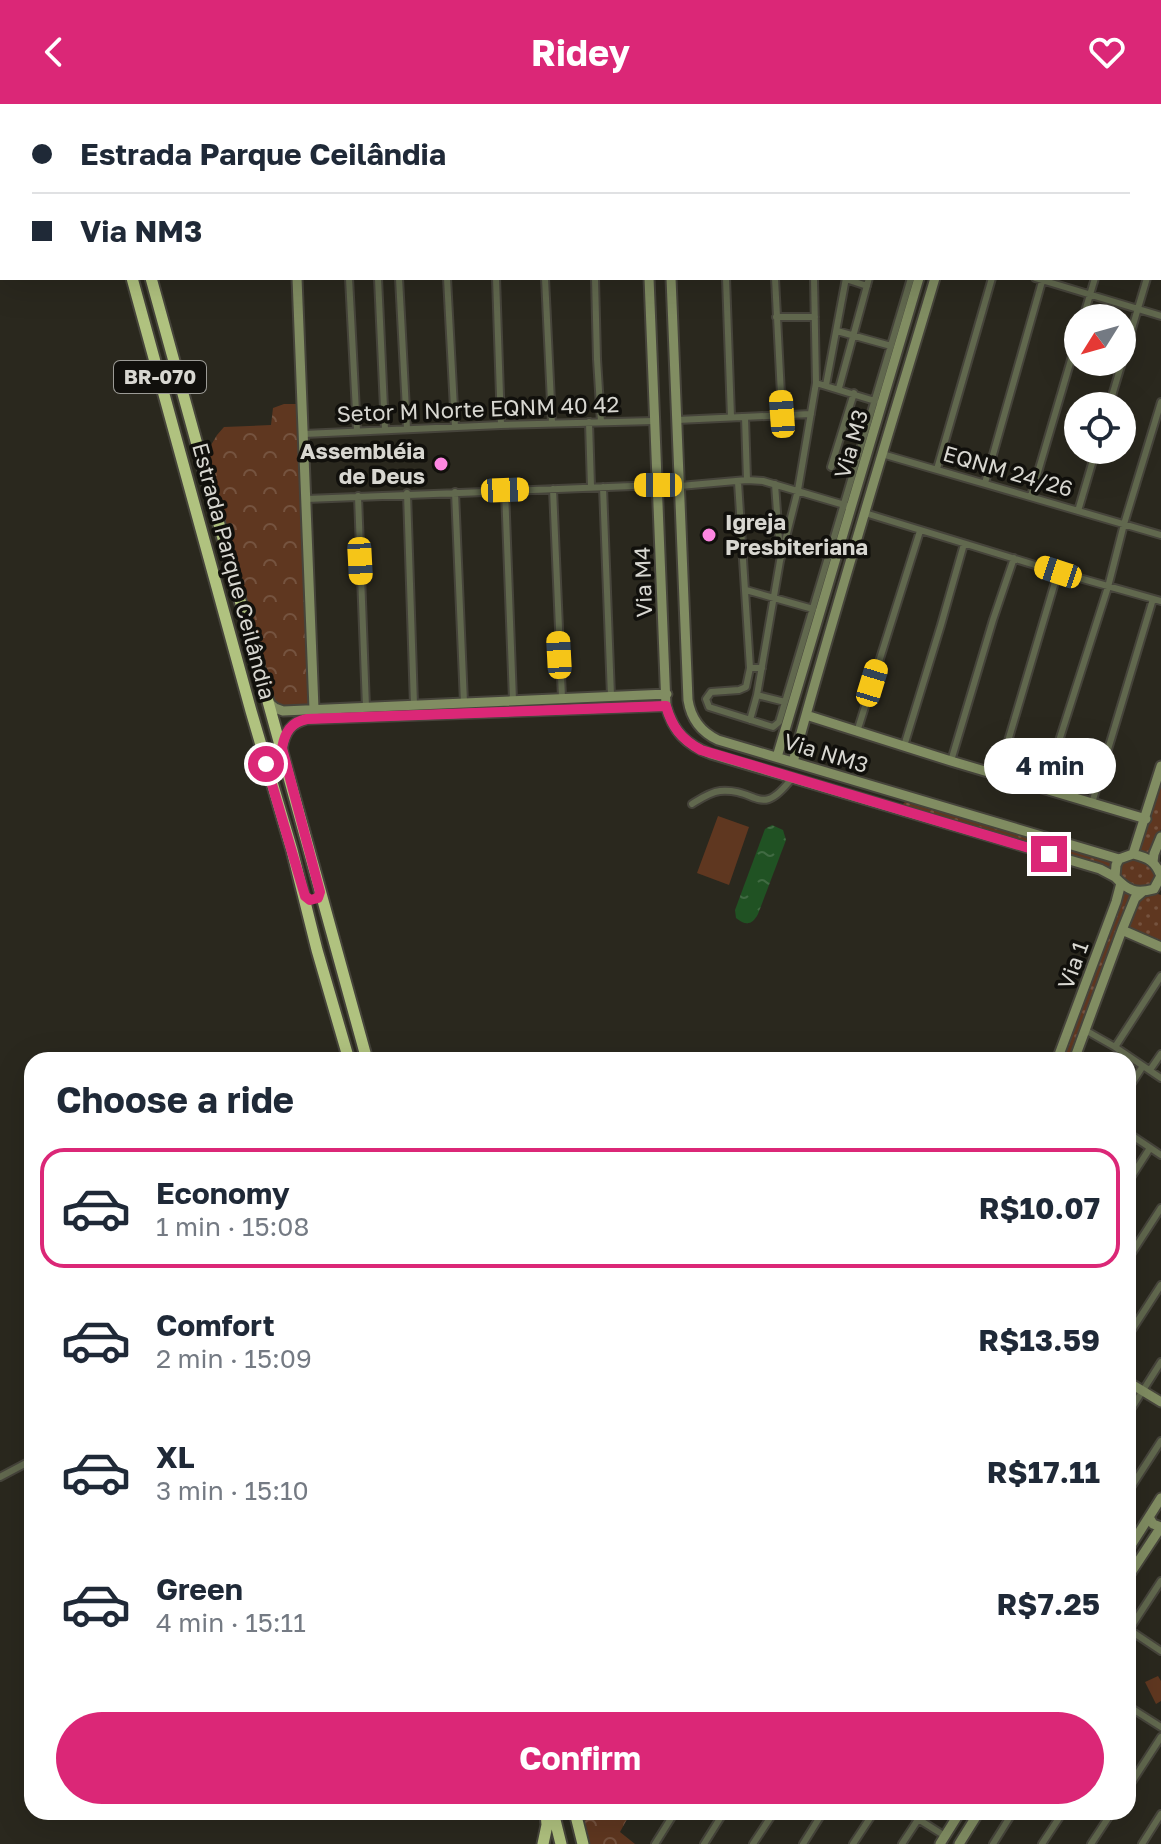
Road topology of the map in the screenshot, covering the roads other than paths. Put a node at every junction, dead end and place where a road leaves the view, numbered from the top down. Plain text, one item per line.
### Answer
1 (133, 280) edge
2 (152, 280) edge
3 (297, 280) edge
4 (349, 280) edge
5 (378, 280) edge
6 (399, 280) edge
7 (447, 280) edge
8 (496, 280) edge
9 (545, 280) edge
10 (595, 280) edge
11 (649, 280) edge
12 (671, 280) edge
13 (726, 280) edge
14 (775, 280) edge
15 (814, 280) edge
16 (846, 280) edge
17 (910, 280) edge
18 (920, 280) edge
19 (920, 280) edge
20 (934, 280) edge
21 (991, 280) edge
22 (1040, 280) edge
23 (1043, 280) edge
24 (1094, 280) edge
25 (1146, 280) edge
26 (868, 282) edge
27 (1090, 294) junction
28 (1087, 304) edge
29 (926, 308) junction
30 (1138, 309) junction
31 (1161, 316) edge
32 (776, 317) junction
33 (815, 317) junction
34 (837, 331) junction
35 (855, 335) junction
36 (891, 346) junction
37 (1066, 376) edge
38 (816, 383) junction
39 (826, 385) junction
40 (839, 388) junction
41 (1113, 392) edge
42 (854, 393) junction
43 (885, 393) junction
44 (875, 401) junction
45 (1161, 402) edge
46 (782, 414) junction
47 (811, 414) junction
48 (731, 417) junction
49 (745, 417) junction
50 (677, 420) junction
51 (654, 421) junction
52 (589, 422) junction
53 (601, 422) junction
54 (552, 423) junction
55 (501, 425) junction
56 (455, 427) junction
57 (407, 429) junction
58 (385, 430) junction
59 (357, 431) junction
60 (304, 434) junction
61 (886, 441) junction
62 (882, 454) junction
63 (1092, 464) edge
64 (831, 467) dead end
65 (937, 469) junction
66 (205, 473) junction
67 (187, 476) junction
68 (747, 480) junction
69 (738, 482) junction
70 (985, 483) junction
71 (775, 484) junction
72 (658, 485) junction
73 (680, 486) junction
74 (591, 487) junction
75 (603, 487) junction
76 (553, 489) junction
77 (505, 490) junction
78 (798, 490) junction
79 (455, 492) junction
80 (407, 493) junction
81 (358, 496) junction
82 (1031, 496) junction
83 (305, 499) junction
84 (848, 506) junction
85 (1078, 511) junction
86 (865, 513) junction
87 (1124, 524) junction
88 (659, 526) junction
89 (681, 529) junction
90 (920, 531) junction
91 (1161, 535) edge
92 (964, 544) junction
93 (659, 546) junction
94 (682, 548) junction
95 (1014, 558) junction
96 (836, 560) junction
97 (780, 561) junction
98 (849, 563) junction
99 (1058, 572) junction
100 (1108, 587) junction
101 (746, 590) junction
102 (775, 599) junction
103 (1153, 599) junction
104 (1161, 601) edge
105 (813, 609) junction
106 (750, 668) junction
107 (762, 668) junction
108 (667, 694) junction
109 (634, 695) junction
110 (757, 695) junction
111 (611, 696) junction
112 (562, 698) junction
113 (513, 700) junction
114 (268, 702) junction
115 (785, 702) junction
116 (464, 703) junction
117 (414, 705) junction
118 (666, 706) junction
119 (366, 707) junction
120 (635, 707) junction
121 (309, 713) junction
122 (806, 715) junction
123 (750, 720) junction
124 (785, 732) junction
125 (857, 732) junction
126 (800, 735) junction
127 (737, 746) junction
128 (904, 746) junction
129 (282, 748) junction
130 (755, 751) junction
131 (777, 757) junction
132 (729, 759) junction
133 (951, 761) junction
134 (793, 762) junction
135 (753, 766) junction
136 (1160, 769) edge
137 (998, 775) junction
138 (792, 778) junction
139 (1044, 788) junction
140 (888, 791) junction
141 (907, 796) junction
142 (1092, 803) junction
143 (692, 804) dead end
144 (882, 805) junction
145 (901, 810) junction
146 (1146, 819) junction
147 (1161, 837) edge
148 (1133, 854) junction
149 (1119, 859) junction
150 (1153, 862) junction
151 (1161, 876) edge
152 (1118, 880) junction
153 (1158, 890) edge
154 (320, 892) junction
155 (1142, 892) junction
156 (305, 896) junction
157 (1122, 930) junction
158 (1161, 947) edge
159 (1161, 976) edge
160 (1085, 1030) junction
161 (1115, 1047) junction
162 (347, 1052) edge
163 (365, 1052) edge
164 (1060, 1052) edge
165 (1077, 1052) edge
166 (1122, 1052) edge
167 (1161, 1054) edge
168 (1136, 1061) edge
169 (1146, 1068) junction
170 (1161, 1078) edge
171 (1136, 1080) edge
172 (1136, 1138) edge
173 (1150, 1148) junction
174 (1161, 1155) edge
175 (1136, 1170) edge
176 (1161, 1208) edge
177 (1136, 1247) edge
178 (1161, 1285) edge
179 (1136, 1324) edge
180 (1161, 1362) edge
181 (1136, 1387) edge
182 (1142, 1391) junction
183 (1136, 1401) edge
184 (1161, 1402) edge
185 (1161, 1441) edge
186 (24, 1464) edge
187 (0, 1477) edge
188 (1136, 1480) edge
189 (1161, 1498) edge
190 (1149, 1517) junction
191 (1161, 1527) edge
192 (1139, 1531) junction
193 (1136, 1536) edge
194 (1152, 1540) junction
195 (1136, 1565) edge
196 (1161, 1581) edge
197 (1136, 1619) edge
198 (1136, 1635) edge
199 (1161, 1651) edge
200 (1136, 1712) edge
201 (1161, 1727) edge
202 (1161, 1737) edge
203 (1136, 1776) edge
204 (1161, 1814) edge
205 (547, 1820) edge
206 (555, 1820) edge
207 (577, 1820) edge
208 (670, 1820) edge
209 (719, 1820) edge
210 (769, 1820) edge
211 (818, 1820) edge
212 (869, 1820) edge
213 (917, 1820) edge
214 (924, 1820) edge
215 (955, 1820) edge
216 (974, 1820) edge
217 (1008, 1820) edge
218 (1058, 1820) edge
219 (1107, 1820) edge
220 (942, 1840) edge
221 (543, 1844) edge
222 (561, 1844) edge
223 (583, 1844) edge
224 (655, 1844) edge
225 (704, 1844) edge
226 (753, 1844) edge
227 (803, 1844) edge
228 (853, 1844) edge
229 (902, 1844) edge
230 (959, 1844) edge
231 (993, 1844) edge
232 (1042, 1844) edge
233 (1091, 1844) edge
234 (1142, 1844) edge

1 - 67 highway, Estrada Parque Ceilândia / BR-070
2 - 66 highway, Estrada Parque Ceilândia / BR-070
3 - 60 main road
4 - 59 street
5 - 58 street
6 - 57 street
7 - 56 street
8 - 55 street
9 - 54 street
10 - 53 street
11 - 51 main road, Via M4
12 - 50 main road, Via M4
13 - 48 street
14 - 32 street
15 - 33 street
16 - 34 street
17 - 36 street
18 - 29 main road
19 - 43 main road, Via M3
20 - 29 main road
21 - 65 street
22 - 70 street
23 - 27 street
24 - 27 street
25 - 30 street
26 - 35 street
27 - 28 street
27 - 30 street
29 - 61 main road
30 - 31 street
30 - 41 street
32 - 33 street
32 - 46 street
33 - 38 street
34 - 35 street
34 - 39 street
35 - 36 street
35 - 40 street
36 - 44 street
37 - 82 street
38 - 39 street
38 - 47 street
39 - 40 street
40 - 42 street
42 - 44 street
42 - 64 street
43 - 61 main road
43 - 84 main road, Via M3
44 - 84 street
45 - 87 street
46 - 47 street
46 - 49 street
47 - 78 street
48 - 49 street
48 - 50 street
49 - 68 street
50 - 73 main road, Via M4
51 - 53 street, Setor M Norte EQNM 40 42
51 - 72 main road, Via M4
52 - 53 street, Setor M Norte EQNM 40 42
52 - 54 street, Setor M Norte EQNM 40 42
52 - 74 street
54 - 55 street, Setor M Norte EQNM 40 42
55 - 56 street, Setor M Norte EQNM 40 42
56 - 57 street, Setor M Norte EQNM 40 42
57 - 58 street, Setor M Norte EQNM 40 42
58 - 59 street, Setor M Norte EQNM 40 42
59 - 60 street, Setor M Norte EQNM 40 42
60 - 83 main road
61 - 62 main road, Via M3
62 - 65 street, EQNM 24/26
62 - 86 main road, Via M3
63 - 85 street
65 - 70 street, EQNM 24/26
66 - 67 highway
66 - 114 highway, Estrada Parque Ceilândia / BR-070
67 - 156 highway, Estrada Parque Ceilândia / BR-070
68 - 69 street
68 - 71 street
69 - 73 street
69 - 101 street
70 - 82 street, EQNM 24/26
71 - 78 street
71 - 97 street
72 - 75 street
72 - 88 main road, Via M4
73 - 89 main road, Via M4
74 - 75 street
74 - 76 street
75 - 111 street
76 - 77 street
76 - 112 street
77 - 79 street
77 - 113 street
78 - 84 street
78 - 97 street
79 - 80 street
79 - 116 street
80 - 81 street
80 - 117 street
81 - 83 street
81 - 119 street
82 - 85 street, EQNM 24/26
83 - 121 main road
84 - 96 main road, Via M3
84 - 105 street
85 - 87 street, EQNM 24/26
86 - 90 street
86 - 98 main road, Via M3
87 - 91 street, EQNM 24/26
87 - 100 street
88 - 89 main road
88 - 93 main road, Via M4
89 - 94 main road, Via M4
90 - 92 street
90 - 125 street
92 - 95 street
92 - 128 street
93 - 94 main road
93 - 108 main road, Via M4
94 - 127 main road, Via NM3
95 - 99 street
95 - 133 street
96 - 98 main road
96 - 124 main road, Via M3
97 - 102 street
98 - 122 main road, Via M3
99 - 100 street
99 - 137 street
100 - 103 street
100 - 139 street
101 - 102 street
101 - 106 street
102 - 105 street
102 - 107 street
103 - 104 street
103 - 142 street
105 - 115 street
106 - 107 street
106 - 123 street
107 - 110 street
108 - 109 main road
108 - 118 main road
109 - 111 main road
109 - 120 main road
110 - 115 street
110 - 123 street
111 - 112 main road
112 - 113 main road
113 - 116 main road
114 - 121 main road
114 - 129 highway, Estrada Parque Ceilândia / BR-070
115 - 123 street
116 - 117 main road
117 - 119 main road
118 - 120 main road
118 - 132 main road, Via NM3
119 - 121 main road
120 - 121 main road
121 - 129 main road
122 - 125 main road
122 - 126 main road
124 - 126 main road
124 - 131 main road, Via M3
125 - 128 main road
126 - 134 main road
127 - 130 main road, Via NM3
127 - 132 main road
128 - 133 main road
129 - 154 highway, Estrada Parque Ceilândia / BR-070
130 - 131 main road, Via NM3
130 - 135 main road
131 - 134 main road, Via NM3
132 - 135 main road, Via NM3
133 - 137 main road
134 - 140 main road, Via NM3
135 - 138 main road, Via NM3
136 - 146 main road
137 - 139 main road
138 - 143 street
138 - 144 main road, Via NM3
139 - 142 main road
140 - 141 main road, Via NM3
140 - 144 main road
141 - 145 main road
141 - 149 main road, Via NM3
142 - 146 main road
144 - 145 main road, Via NM3
145 - 152 main road, Via NM3
146 - 148 main road
147 - 150 main road
148 - 149 main road
148 - 150 main road
149 - 152 main road
150 - 151 main road
151 - 153 main road
152 - 155 main road
152 - 164 main road, Via 1
153 - 155 main road
154 - 156 highway
154 - 163 highway, Estrada Parque Ceilândia / BR-070
155 - 157 main road, Via 1
156 - 162 highway, Estrada Parque Ceilândia / BR-070
157 - 158 main road
157 - 160 main road, Via 1
159 - 161 street
160 - 161 street
160 - 165 main road, Via 1
161 - 166 street
167 - 169 street
168 - 169 street
169 - 170 street
169 - 171 street
172 - 173 street
173 - 174 street
173 - 175 street
176 - 177 street
178 - 179 street
180 - 182 street
181 - 182 main road
182 - 183 street
182 - 184 main road
185 - 188 street
186 - 187 street
189 - 190 main road
190 - 191 main road
190 - 192 main road
191 - 194 main road
192 - 193 main road
192 - 194 main road
194 - 195 main road
196 - 197 street
198 - 199 street
200 - 201 street
202 - 203 street
204 - 234 street
205 - 221 highway
206 - 222 highway
207 - 223 highway
208 - 224 street
209 - 225 street
210 - 226 street
211 - 227 street
212 - 228 street
213 - 229 street
214 - 220 street
215 - 220 main road
216 - 230 main road
217 - 231 street
218 - 232 street
219 - 233 street

